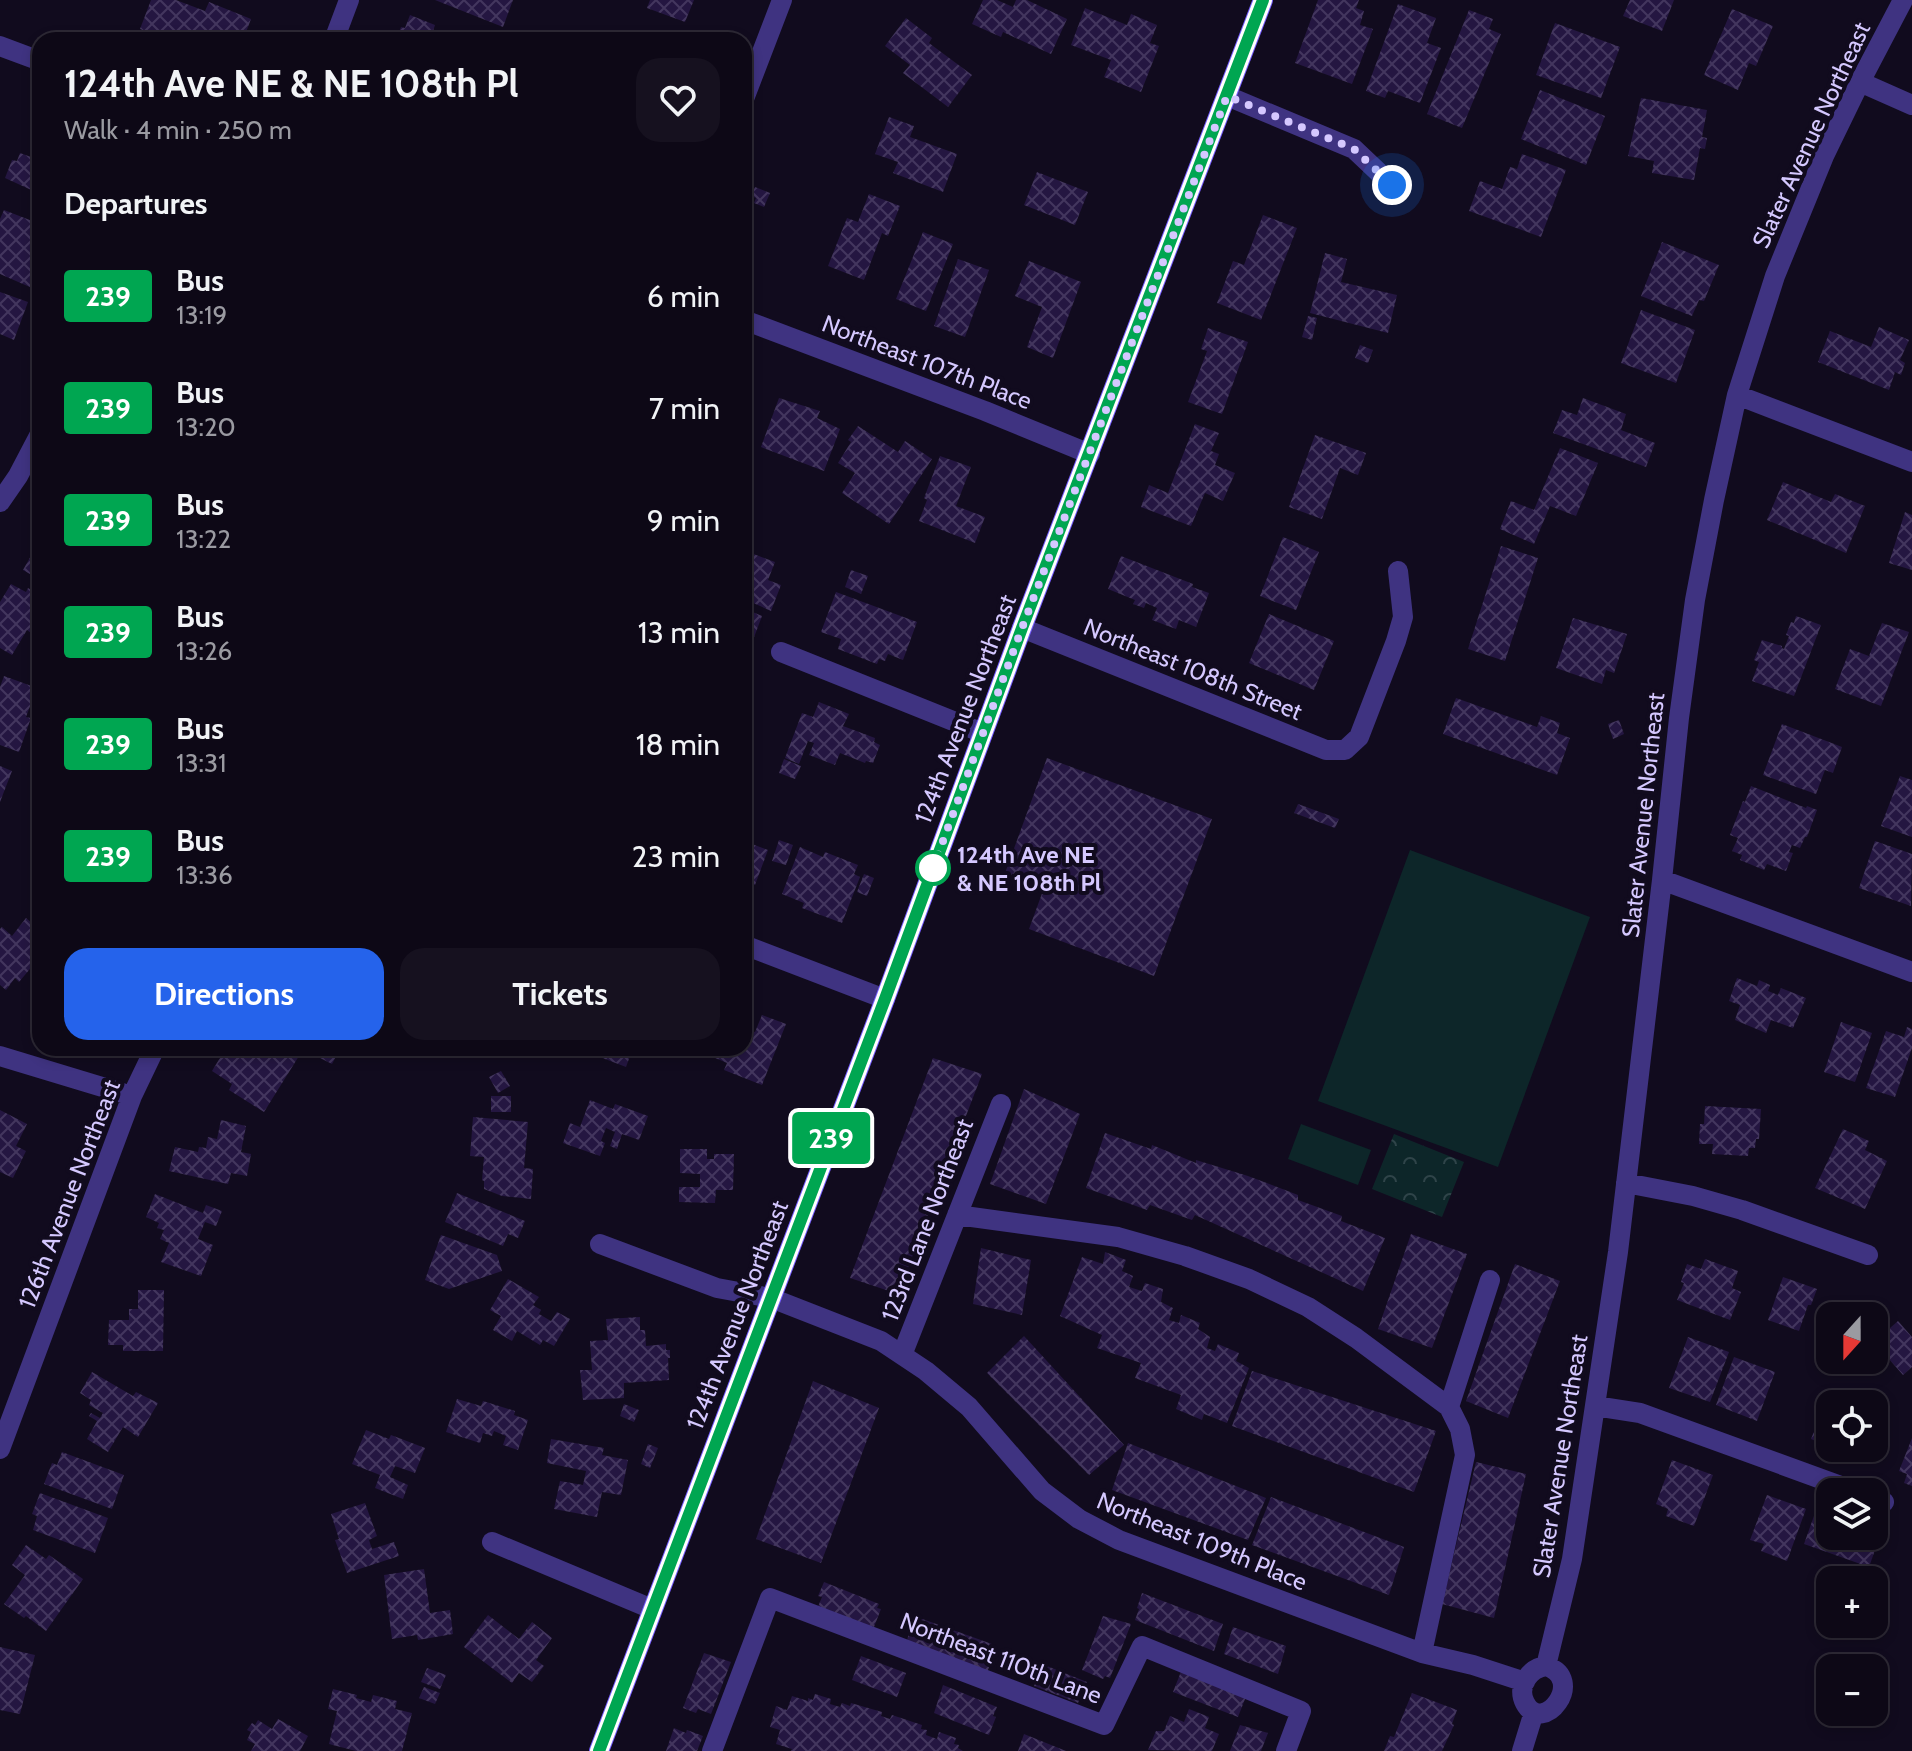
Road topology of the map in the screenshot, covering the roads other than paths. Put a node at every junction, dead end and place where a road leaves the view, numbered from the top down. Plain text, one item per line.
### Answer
1 (349, 0) edge
2 (782, 0) edge
3 (1263, 0) edge
4 (1903, 0) edge
5 (337, 32) edge
6 (0, 46) edge
7 (32, 58) edge
8 (752, 78) edge
9 (1860, 82) junction
10 (1227, 96) junction
11 (1912, 105) edge
12 (1392, 185) dead end
13 (752, 323) edge
14 (1737, 395) junction
15 (32, 449) edge
16 (1090, 454) junction
17 (1912, 462) edge
18 (0, 502) edge
19 (1398, 571) dead end
20 (1022, 628) junction
21 (781, 652) dead end
22 (983, 733) junction
23 (1662, 880) junction
24 (752, 948) edge
25 (1912, 972) edge
26 (885, 999) junction
27 (0, 1056) edge
28 (151, 1056) edge
29 (132, 1096) junction
30 (1001, 1104) dead end
31 (1626, 1183) junction
32 (957, 1215) junction
33 (600, 1244) dead end
34 (1868, 1255) dead end
35 (1490, 1280) dead end
36 (771, 1298) junction
37 (902, 1355) junction
38 (1595, 1406) junction
39 (1449, 1407) junction
40 (0, 1449) edge
41 (1819, 1478) edge
42 (492, 1542) dead end
43 (652, 1609) junction
44 (1422, 1653) junction
45 (1546, 1666) junction
46 (1525, 1682) junction
47 (1534, 1712) junction
48 (599, 1751) edge
49 (712, 1751) edge
50 (1286, 1751) edge
51 (1522, 1751) edge

1 - 5 street
2 - 8 street
3 - 10 main road, 124th Avenue Northeast
4 - 9 street, Slater Avenue Northeast
6 - 7 street
9 - 11 street
9 - 14 street, Slater Avenue Northeast
10 - 12 street
10 - 16 main road, 124th Avenue Northeast
13 - 16 street, Northeast 107th Place
14 - 17 street
14 - 23 street, Slater Avenue Northeast
15 - 18 street
16 - 20 main road, 124th Avenue Northeast
19 - 20 street, Northeast 108th Street
20 - 22 main road, 124th Avenue Northeast
21 - 22 street
22 - 26 main road, 124th Avenue Northeast
23 - 25 street
23 - 31 street, Slater Avenue Northeast
24 - 26 street
26 - 36 main road, 124th Avenue Northeast
27 - 29 street
28 - 29 street, 126th Avenue Northeast
29 - 40 street, 126th Avenue Northeast
30 - 32 street, 123rd Lane Northeast
31 - 34 street
31 - 38 street, Slater Avenue Northeast
32 - 37 street, 123rd Lane Northeast
32 - 39 street
33 - 36 street, Northeast 109th Place
35 - 39 street
36 - 37 street, Northeast 109th Place
36 - 43 main road, 124th Avenue Northeast
37 - 44 street, Northeast 109th Place
38 - 41 street
38 - 45 street, Slater Avenue Northeast
39 - 44 street
42 - 43 street
43 - 48 main road, 124th Avenue Northeast
44 - 46 street, Northeast 109th Place
45 - 46 street
45 - 47 street
46 - 47 street
47 - 51 street
49 - 50 street, Northeast 110th Lane

